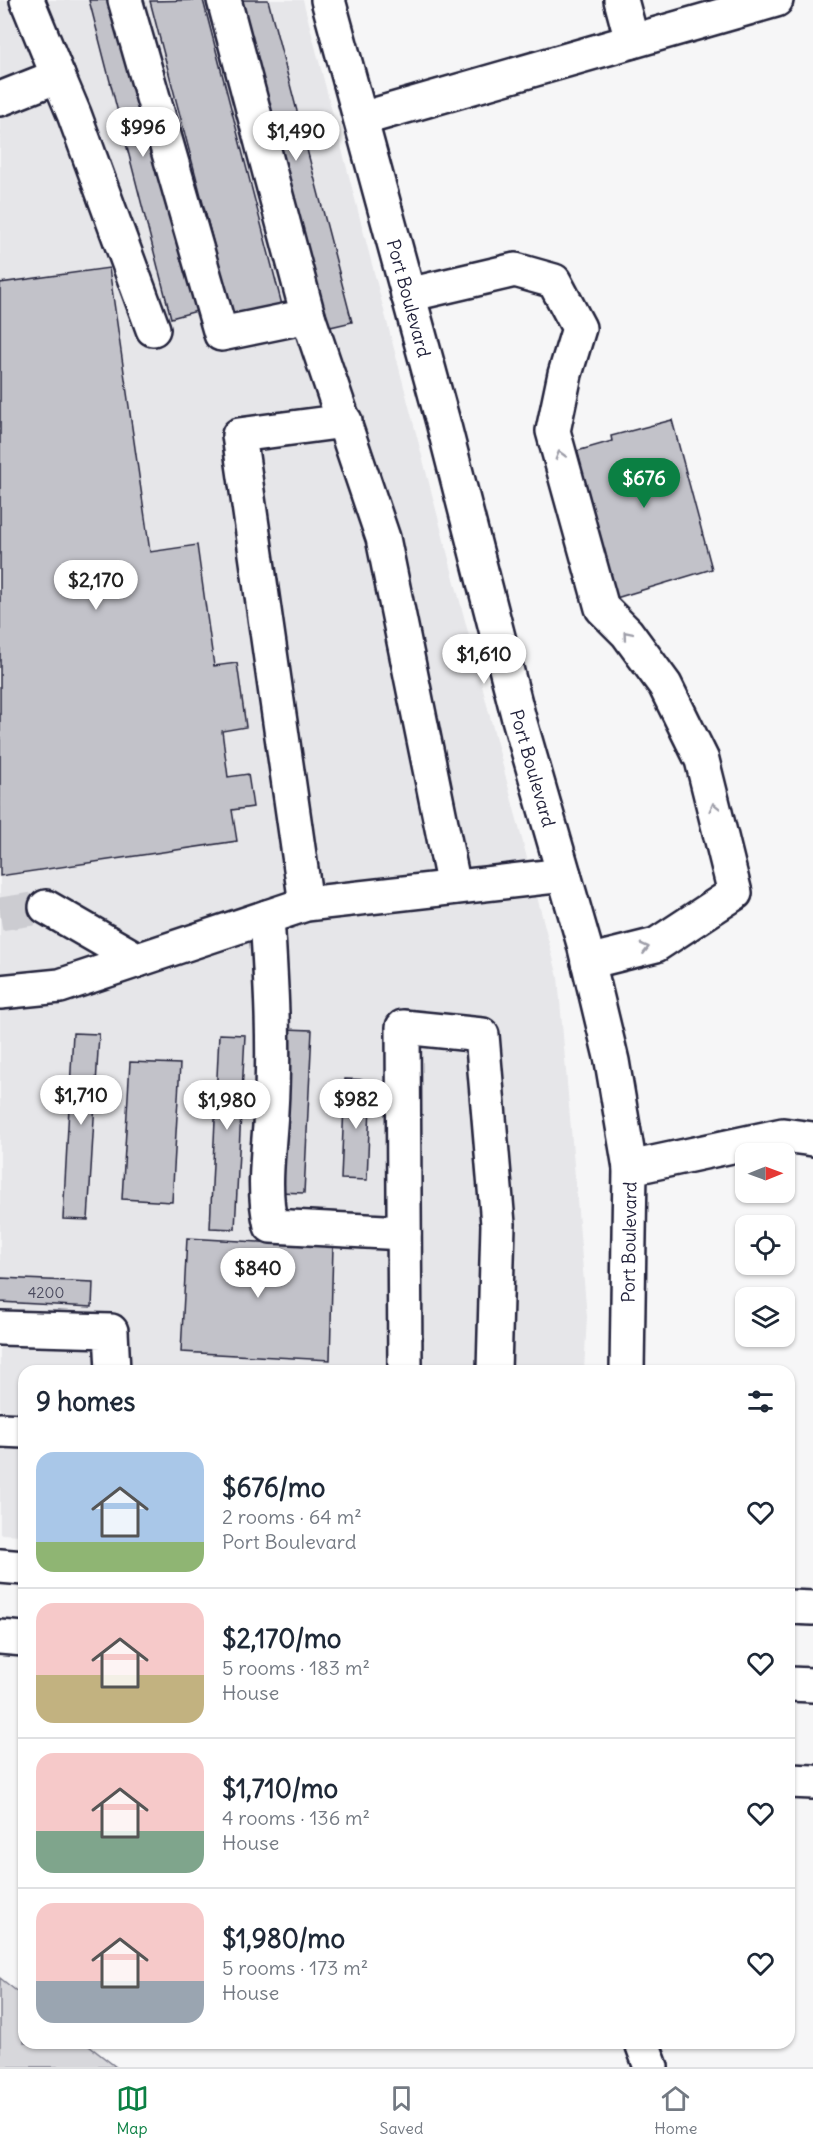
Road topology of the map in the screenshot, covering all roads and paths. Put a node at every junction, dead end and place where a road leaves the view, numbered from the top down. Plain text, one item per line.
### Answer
1 (27, 0) edge
2 (125, 0) edge
3 (224, 0) edge
4 (328, 0) edge
5 (621, 0) edge
6 (776, 0) edge
7 (632, 41) junction
8 (58, 76) junction
9 (0, 99) edge
10 (361, 119) junction
11 (408, 295) junction
12 (308, 316) junction
13 (153, 329) dead end
14 (345, 421) junction
15 (564, 875) junction
16 (453, 887) junction
17 (306, 904) junction
18 (46, 907) tunnel mouth
19 (267, 917) junction
20 (138, 960) junction
21 (588, 962) junction
22 (0, 992) edge
23 (813, 1139) edge
24 (630, 1168) junction
25 (404, 1233) junction
26 (0, 1328) edge
27 (113, 1365) edge
28 (405, 1365) edge
29 (494, 1365) edge
30 (627, 1365) edge
31 (0, 1430) edge
32 (18, 1431) edge
33 (0, 1566) edge
34 (18, 1568) edge
35 (795, 1607) edge
36 (813, 1608) edge
37 (0, 1637) edge
38 (18, 1638) edge
39 (795, 1684) edge
40 (813, 1685) edge
41 (795, 1781) edge
42 (813, 1782) edge
43 (644, 2049) edge
44 (651, 2067) edge

1 - 8 street
2 - 12 street
3 - 12 street
4 - 10 street, Port Boulevard
5 - 7 street
6 - 7 street
7 - 10 street
8 - 9 street
8 - 13 street
10 - 11 street, Port Boulevard
11 - 15 street, Port Boulevard
21 -> 11 street
12 - 14 street
14 - 16 street
14 - 17 street
15 - 16 street
15 - 21 street, Port Boulevard
16 - 17 street
17 - 19 street
18 - 20 street
19 - 20 street
19 - 25 street
20 - 22 street
21 - 24 street, Port Boulevard
23 - 24 street
24 - 30 street, Port Boulevard
25 - 28 street
25 - 29 street
26 - 27 street
31 - 32 street
33 - 34 street
35 - 36 street
37 - 38 street
39 - 40 street
41 - 42 street
43 - 44 street

